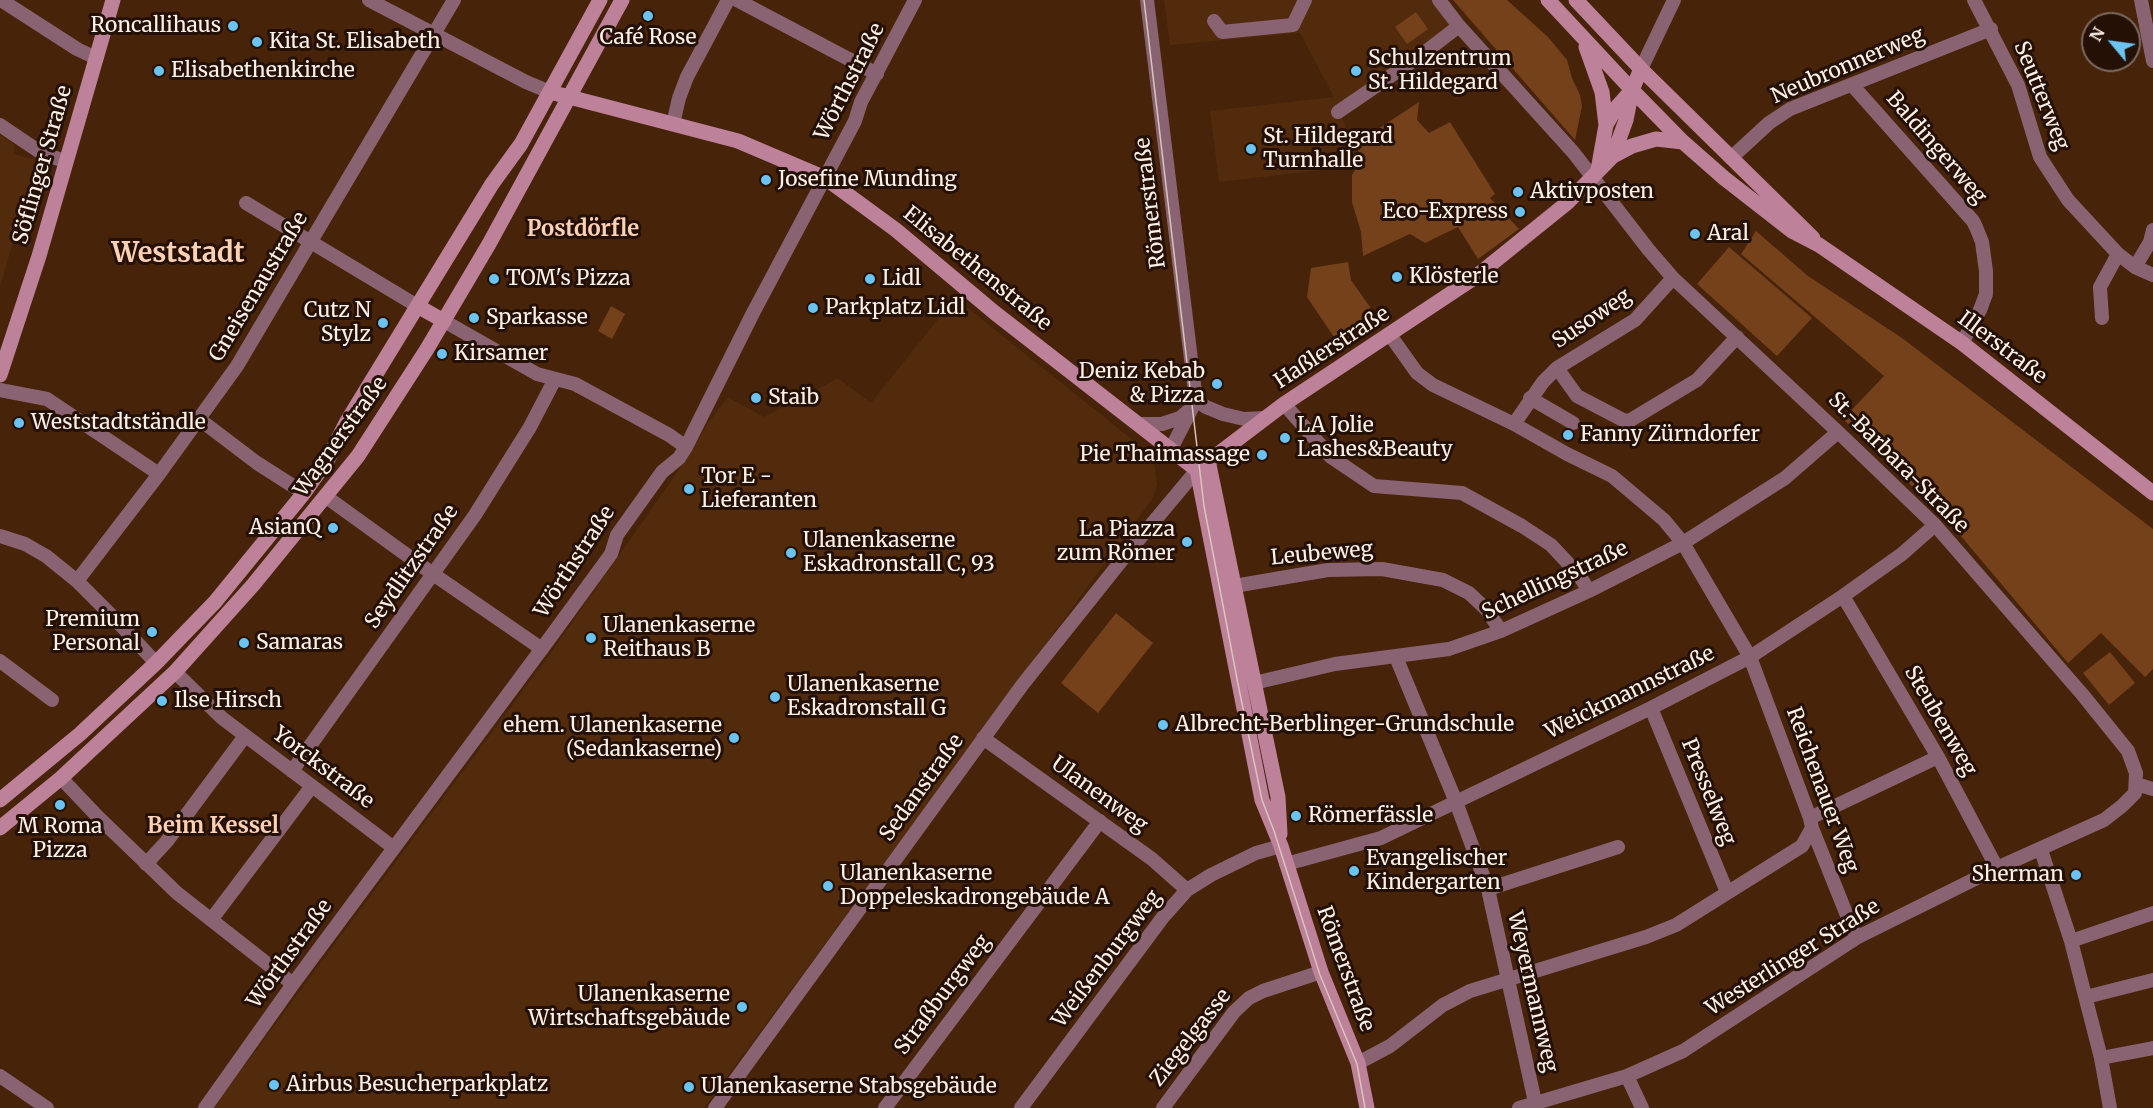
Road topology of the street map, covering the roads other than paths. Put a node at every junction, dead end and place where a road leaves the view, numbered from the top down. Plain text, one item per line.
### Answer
1 (0, 0) edge
2 (113, 0) edge
3 (369, 0) edge
4 (454, 0) edge
5 (600, 0) edge
6 (622, 0) edge
7 (728, 0) edge
8 (737, 0) edge
9 (915, 0) edge
10 (1147, 0) edge
11 (1305, 0) edge
12 (1439, 0) edge
13 (1548, 0) edge
14 (1576, 0) edge
15 (1674, 0) edge
16 (1974, 0) edge
17 (2141, 0) edge
18 (1214, 21) dead end
19 (1459, 26) junction
20 (1991, 29) junction
21 (435, 34) junction
22 (1583, 39) junction
23 (96, 58) junction
24 (2153, 61) edge
25 (1641, 69) junction
26 (877, 74) junction
27 (1853, 86) junction
28 (1632, 90) junction
29 (550, 92) junction
30 (570, 98) junction
31 (1338, 112) dead end
32 (673, 124) junction
33 (0, 125) edge
34 (1606, 125) junction
35 (1683, 142) junction
36 (1613, 156) junction
37 (1731, 158) junction
38 (65, 161) junction
39 (1595, 173) junction
40 (825, 178) junction
41 (246, 203) dead end
42 (2153, 230) edge
43 (312, 242) junction
44 (1819, 244) junction
45 (2118, 254) junction
46 (2135, 267) junction
47 (2153, 275) edge
48 (1673, 278) junction
49 (418, 307) junction
50 (2102, 318) dead end
51 (444, 321) junction
52 (1390, 336) junction
53 (1737, 337) junction
54 (1962, 343) junction
55 (1557, 368) junction
56 (0, 375) edge
57 (555, 380) junction
58 (0, 390) edge
59 (1530, 398) junction
60 (1284, 404) junction
61 (1193, 405) junction
62 (1265, 418) junction
63 (199, 419) junction
64 (1573, 423) dead end
65 (1140, 424) junction
66 (1514, 424) junction
67 (1838, 432) junction
68 (686, 447) junction
69 (1171, 449) junction
70 (1203, 465) junction
71 (159, 474) junction
72 (304, 493) junction
73 (2153, 493) edge
74 (325, 496) junction
75 (1210, 505) junction
76 (1935, 525) junction
77 (0, 536) edge
78 (1683, 543) junction
79 (433, 574) junction
80 (77, 582) junction
81 (1234, 586) junction
82 (1589, 591) junction
83 (1843, 597) junction
84 (1501, 631) junction
85 (542, 649) junction
86 (1396, 657) junction
87 (1750, 657) junction
88 (0, 661) edge
89 (156, 663) junction
90 (175, 672) junction
91 (1254, 683) junction
92 (52, 700) dead end
93 (1651, 708) junction
94 (245, 736) junction
95 (983, 738) junction
96 (1938, 758) junction
97 (292, 771) junction
98 (61, 778) junction
99 (2136, 784) junction
100 (312, 786) junction
101 (2153, 789) edge
102 (0, 800) edge
103 (1456, 802) junction
104 (1100, 821) junction
105 (1811, 823) junction
106 (0, 828) edge
107 (1281, 846) junction
108 (1618, 847) dead end
109 (394, 848) junction
110 (2041, 849) junction
111 (146, 864) junction
112 (1286, 864) junction
113 (1997, 868) junction
114 (1488, 889) junction
115 (1186, 890) junction
116 (1727, 892) junction
117 (2153, 913) edge
118 (211, 920) junction
119 (1858, 937) junction
120 (2071, 941) junction
121 (1321, 972) junction
122 (1508, 979) junction
123 (2153, 980) edge
124 (293, 984) junction
125 (2086, 997) junction
126 (2153, 1048) edge
127 (2101, 1058) junction
128 (1358, 1063) junction
129 (0, 1076) edge
130 (1627, 1076) junction
131 (1535, 1102) junction
132 (47, 1108) edge
133 (205, 1108) edge
134 (715, 1108) edge
135 (885, 1108) edge
136 (1021, 1108) edge
137 (1163, 1108) edge
138 (1367, 1108) edge
139 (1519, 1108) edge
140 (1641, 1108) edge
141 (2110, 1108) edge

1 - 23 street
2 - 23 street, Söflinger Straße
3 - 21 street
4 - 21 street, Gneisenaustraße
5 - 29 street, Wagnerstraße
6 - 30 street, Wagnerstraße
7 - 32 street
8 - 26 street
9 - 26 street, Wörthstraße
10 - 61 street, Römerstraße
11 - 18 street
12 - 19 street, St.-Barbara-Straße
13 - 22 street, Illerstraße
14 - 25 street, Illerstraße
15 - 25 street, Haßlerstraße
16 - 20 street, Seutterweg
17 - 24 street
19 - 31 street
19 - 39 street, St.-Barbara-Straße
20 - 27 street, Neubronnerweg
20 - 45 street, Seutterweg
21 - 29 street
21 - 43 street, Gneisenaustraße
22 - 28 street, Illerstraße
22 - 34 street
23 - 38 street, Söflinger Straße
25 - 28 street, Haßlerstraße
25 - 37 street, Illerstraße
26 - 40 street, Wörthstraße
27 - 37 street, Neubronnerweg
27 - 54 street, Baldingerweg
28 - 34 street, Haßlerstraße
28 - 35 street, Illerstraße
28 - 36 street, Haßlerstraße
29 - 30 street, Elisabethenstraße
29 - 49 street, Wagnerstraße
30 - 32 street, Elisabethenstraße
30 - 51 street, Wagnerstraße
32 - 40 street, Elisabethenstraße
33 - 38 street
34 - 39 street, Haßlerstraße
35 - 36 street
35 - 44 street, Illerstraße
36 - 39 street, Haßlerstraße
37 - 44 street, Illerstraße
38 - 56 street, Söflinger Straße
39 - 48 street, St.-Barbara-Straße
39 - 52 street, Haßlerstraße
40 - 65 street, Elisabethenstraße
40 - 68 street, Wörthstraße
41 - 43 street
42 - 46 street
43 - 49 street
43 - 63 street, Gneisenaustraße
44 - 54 street, Illerstraße
45 - 46 street, Seutterweg
45 - 50 street
46 - 47 street, Seutterweg
48 - 53 street, St.-Barbara-Straße
48 - 55 street, Susoweg
49 - 51 street
49 - 72 street, Wagnerstraße
51 - 57 street
51 - 74 street, Wagnerstraße
52 - 60 street, Haßlerstraße
52 - 66 street, Reichenauer Weg
53 - 55 street
53 - 67 street, St.-Barbara-Straße
54 - 73 street, Illerstraße
55 - 59 street, Susoweg
57 - 68 street
57 - 79 street, Seydlitzstraße
58 - 71 street
59 - 64 street
59 - 66 street, Susoweg
60 - 62 street, Haßlerstraße
60 - 82 street
61 - 62 street
61 - 65 street
61 - 69 street
62 - 70 street, Haßlerstraße
63 - 71 street, Gneisenaustraße
63 - 72 street
65 - 69 street, Elisabethenstraße
66 - 78 street, Reichenauer Weg
67 - 76 street, St.-Barbara-Straße
67 - 78 street, Schellingstraße
68 - 85 street, Wörthstraße
69 - 70 street, Elisabethenstraße
70 - 75 street
70 - 95 street, Sedanstraße
71 - 80 street, Gneisenaustraße
72 - 89 street, Wagnerstraße
74 - 79 street
74 - 90 street, Wagnerstraße
75 - 81 street, Römerstraße
75 - 107 street, Römerstraße
76 - 83 street, Weickmannstraße
76 - 99 street, St.-Barbara-Straße
77 - 80 street
78 - 82 street, Schellingstraße
78 - 87 street, Reichenauer Weg
79 - 85 street
79 - 97 street, Seydlitzstraße
80 - 89 street
81 - 84 street, Leubeweg
81 - 91 street, Römerstraße
82 - 84 street, Schellingstraße
83 - 87 street, Weickmannstraße
83 - 96 street, Steubenweg
84 - 86 street, Schellingstraße
85 - 109 street, Wörthstraße
86 - 91 street, Schellingstraße
86 - 103 street, Weyermannweg
87 - 93 street, Weickmannstraße
87 - 105 street, Reichenauer Weg
88 - 92 street
89 - 102 street, Wagnerstraße
90 - 94 street, Yorckstraße
90 - 98 street, Wagnerstraße
91 - 107 street, Römerstraße
93 - 103 street, Weickmannstraße
93 - 116 street, Presselweg
94 - 97 street, Yorckstraße
94 - 111 street
95 - 104 street, Ulanenweg
95 - 134 street, Sedanstraße
96 - 105 street
96 - 113 street, Steubenweg
97 - 100 street, Yorckstraße
98 - 106 street, Wagnerstraße
98 - 111 street
99 - 101 street
99 - 110 street, Westerlinger Straße
100 - 109 street, Yorckstraße
100 - 118 street
103 - 112 street, Weickmannstraße
103 - 114 street, Weyermannweg
104 - 115 street, Ulanenweg
104 - 135 street, Straßburgweg
105 - 116 street
105 - 119 street, Reichenauer Weg
107 - 112 street, Römerstraße
107 - 115 street, Weißenburgweg
108 - 114 street
109 - 124 street, Wörthstraße
110 - 113 street, Westerlinger Straße
110 - 120 street
111 - 118 street
112 - 121 street, Römerstraße
113 - 119 street, Westerlinger Straße
114 - 122 street, Weyermannweg
115 - 136 street, Weißenburgweg
116 - 122 street
117 - 120 street
118 - 124 street
119 - 130 street, Westerlinger Straße
120 - 125 street
121 - 128 street, Römerstraße
121 - 137 street, Ziegelgasse
122 - 128 street
122 - 131 street, Weyermannweg
123 - 125 street
124 - 133 street, Wörthstraße
125 - 127 street
126 - 127 street
127 - 141 street
128 - 138 street, Römerstraße
129 - 132 street
130 - 131 street, Westerlinger Straße
130 - 140 street
131 - 139 street, Westerlinger Straße

